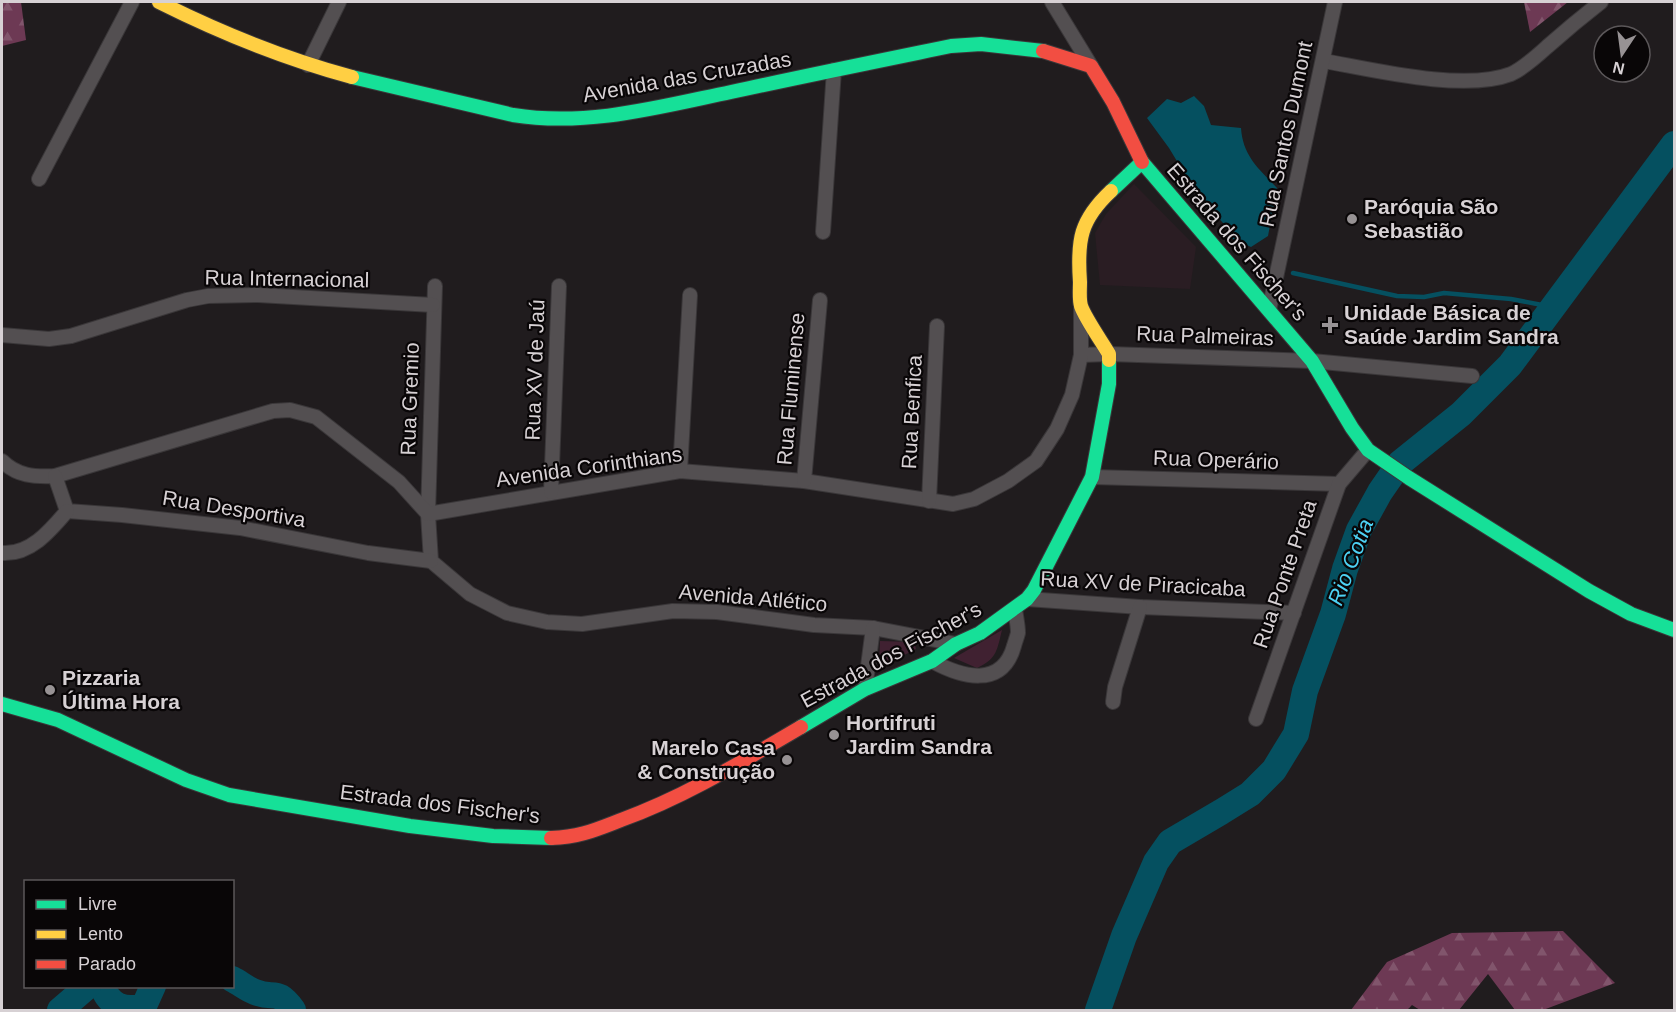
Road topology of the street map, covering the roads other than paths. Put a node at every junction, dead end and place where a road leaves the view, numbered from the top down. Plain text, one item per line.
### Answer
1 (132, 2) edge
2 (159, 2) edge
3 (339, 2) edge
4 (1052, 2) edge
5 (1335, 2) edge
6 (1600, 2) edge
7 (1324, 61) junction
8 (308, 65) junction
9 (1090, 66) junction
10 (834, 70) junction
11 (1142, 162) junction
12 (39, 179) dead end
13 (823, 232) dead end
14 (435, 286) dead end
15 (559, 286) dead end
16 (690, 295) dead end
17 (820, 300) dead end
18 (434, 305) junction
19 (1081, 306) junction
20 (1269, 310) junction
21 (938, 326) dead end
22 (2, 335) edge
23 (1109, 354) junction
24 (1080, 355) junction
25 (1312, 361) junction
26 (1472, 376) dead end
27 (1368, 450) junction
28 (2, 461) edge
29 (680, 471) junction
30 (54, 476) junction
31 (1092, 477) junction
32 (804, 481) junction
33 (1339, 484) junction
34 (551, 492) junction
35 (929, 501) junction
36 (67, 512) junction
37 (428, 514) junction
38 (2, 553) edge
39 (431, 561) junction
40 (1027, 599) junction
41 (1140, 607) junction
42 (1015, 609) junction
43 (1294, 613) junction
44 (873, 627) junction
45 (1674, 630) edge
46 (956, 644) junction
47 (932, 661) junction
48 (865, 689) junction
49 (1113, 702) dead end
50 (2, 704) edge
51 (1256, 719) dead end

1 - 12 street
2 - 8 street, Avenida das Cruzadas
3 - 8 street
4 - 9 street
5 - 7 street, Rua Santos Dumont
6 - 7 street
7 - 20 street, Rua Santos Dumont
8 - 10 street, Avenida das Cruzadas
9 - 10 street, Avenida das Cruzadas
9 - 11 street
10 - 13 street
11 - 19 street, Estrada dos Fischer's
11 - 20 street, Estrada dos Fischer's
14 - 18 street, Rua Gremio
15 - 34 street, Rua XV de Jaú
16 - 29 street
17 - 32 street, Rua Fluminense
18 - 22 street, Rua Internacional
18 - 37 street, Rua Gremio
19 - 23 street, Estrada dos Fischer's
19 - 24 street, Avenida Corinthians
20 - 25 street, Estrada dos Fischer's
21 - 35 street, Rua Benfica
23 - 24 street, Rua Palmeiras
23 - 25 street, Rua Palmeiras
23 - 31 street, Estrada dos Fischer's
24 - 35 street, Avenida Corinthians
25 - 26 street, Rua Palmeiras
25 - 27 street, Estrada dos Fischer's
27 - 33 street, Rua Ponte Preta
27 - 45 street, Estrada dos Fischer's
28 - 30 street
29 - 32 street, Avenida Corinthians
29 - 34 street, Avenida Corinthians
30 - 36 street
30 - 37 street
31 - 33 street, Rua Operário
31 - 40 street, Estrada dos Fischer's
32 - 35 street, Avenida Corinthians
33 - 43 street, Rua Ponte Preta
34 - 37 street, Avenida Corinthians
36 - 38 street
36 - 39 street, Rua Desportiva
37 - 39 street
39 - 44 street, Avenida Atlético
40 - 41 street, Rua XV de Piracicaba
40 - 42 street, Estrada dos Fischer's
41 - 43 street, Rua XV de Piracicaba
41 - 49 street
42 - 46 street, Estrada dos Fischer's
42 - 47 street
43 - 51 street, Rua Ponte Preta
44 - 46 street, Avenida Atlético
44 - 48 street
46 - 47 street, Estrada dos Fischer's
47 - 48 street, Estrada dos Fischer's
48 - 50 street, Estrada dos Fischer's

